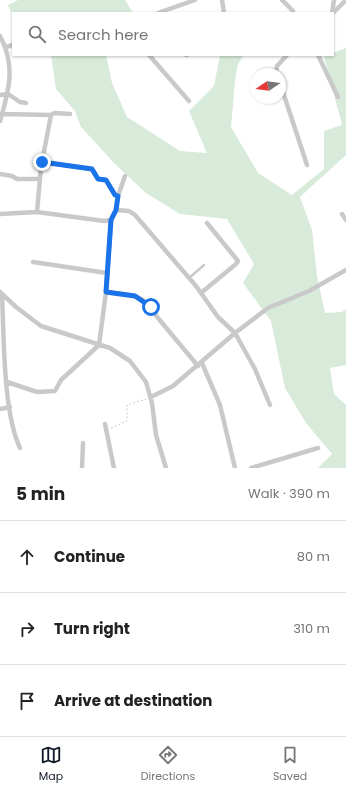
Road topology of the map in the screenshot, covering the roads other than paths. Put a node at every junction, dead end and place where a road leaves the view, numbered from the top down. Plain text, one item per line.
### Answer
1 (194, 0) edge
2 (222, 0) edge
3 (282, 0) edge
4 (334, 0) edge
5 (346, 0) edge
6 (293, 11) dead end
7 (161, 12) edge
8 (224, 12) edge
9 (333, 12) edge
10 (334, 12) edge
11 (0, 36) edge
12 (12, 45) edge
13 (6, 47) junction
14 (150, 56) edge
15 (286, 56) edge
16 (318, 56) edge
17 (277, 68) edge
18 (8, 94) junction
19 (0, 95) edge
20 (338, 97) dead end
21 (189, 101) dead end
22 (286, 101) edge
23 (26, 103) dead end
24 (2, 114) junction
25 (70, 114) dead end
26 (51, 115) junction
27 (0, 121) edge
28 (42, 162) junction
29 (307, 165) dead end
30 (92, 169) road end
31 (0, 174) edge
32 (125, 176) dead end
33 (39, 179) junction
34 (116, 210) junction
35 (37, 212) junction
36 (0, 214) edge
37 (342, 214) dead end
38 (111, 220) junction
39 (346, 220) edge
40 (207, 223) dead end
41 (34, 262) dead end
42 (204, 265) dead end
43 (346, 270) edge
44 (107, 273) junction
45 (189, 278) junction
46 (106, 292) junction
47 (201, 293) junction
48 (1, 294) edge
49 (235, 333) junction
50 (99, 345) junction
51 (200, 365) junction
52 (7, 382) junction
53 (149, 398) junction
54 (270, 405) dead end
55 (10, 407) junction
56 (0, 409) edge
57 (105, 424) dead end
58 (83, 443) dead end
59 (20, 448) dead end
60 (318, 448) dead end
61 (272, 462) junction
62 (82, 468) edge
63 (114, 468) edge
64 (166, 468) edge
65 (235, 468) edge
66 (251, 468) edge
67 (274, 468) edge

1 - 7 street
2 - 8 street
3 - 6 street
4 - 9 street
5 - 10 street
11 - 13 street
12 - 13 street
13 - 18 street
14 - 21 street
15 - 17 street
16 - 20 street
18 - 19 street
18 - 23 street
18 - 24 street
22 - 29 street
24 - 26 street
24 - 27 street
25 - 26 street
26 - 28 street
28 - 30 street
28 - 33 street
31 - 33 street
32 - 34 street
33 - 35 street
34 - 38 street
34 - 45 street
35 - 36 street
35 - 38 street
37 - 39 street
38 - 44 street
40 - 47 street
41 - 44 street
42 - 45 lane
43 - 49 street
44 - 46 street
45 - 47 street
46 - 50 street
46 - 51 street
47 - 49 street
48 - 50 street
48 - 52 street
49 - 51 street
49 - 54 street
50 - 52 street
50 - 53 street
51 - 53 street
51 - 65 street
52 - 55 street
53 - 64 street
55 - 56 street
55 - 59 street
57 - 63 street
58 - 62 street
60 - 61 street
61 - 66 street
61 - 67 street

